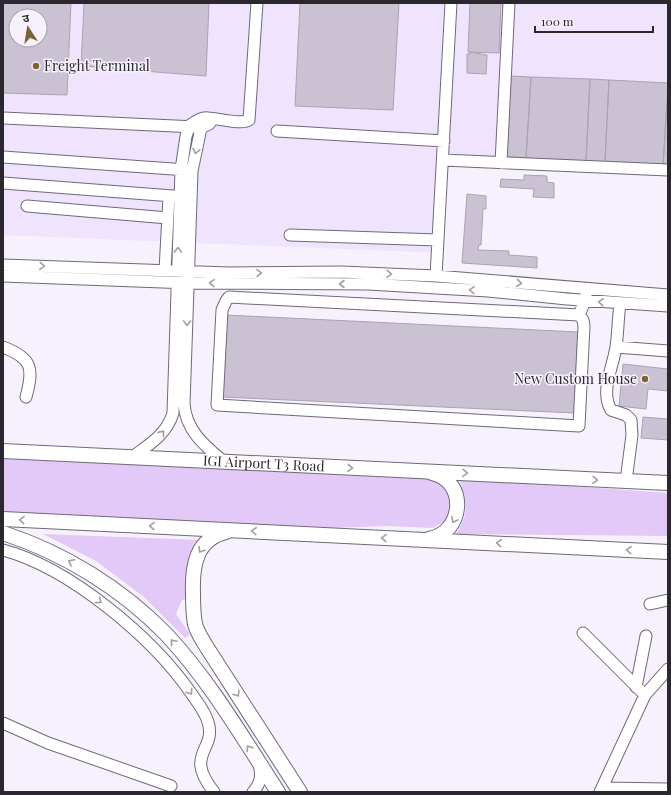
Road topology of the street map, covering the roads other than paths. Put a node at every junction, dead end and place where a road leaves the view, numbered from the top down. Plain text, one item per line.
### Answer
1 (257, 3) edge
2 (451, 3) edge
3 (509, 3) edge
4 (3, 118) edge
5 (195, 127) junction
6 (277, 131) dead end
7 (444, 142) junction
8 (3, 156) edge
9 (443, 160) junction
10 (501, 162) junction
11 (186, 170) junction
12 (668, 170) edge
13 (3, 182) edge
14 (169, 197) junction
15 (186, 197) junction
16 (27, 206) dead end
17 (168, 218) junction
18 (290, 235) dead end
19 (438, 240) junction
20 (3, 265) edge
21 (164, 270) junction
22 (178, 270) junction
23 (3, 276) edge
24 (436, 276) junction
25 (189, 277) junction
26 (178, 282) junction
27 (230, 283) junction
28 (587, 289) junction
29 (668, 295) edge
30 (229, 297) junction
31 (585, 301) junction
32 (620, 304) junction
33 (668, 306) edge
34 (579, 315) junction
35 (3, 346) edge
36 (616, 347) junction
37 (668, 351) edge
38 (26, 397) dead end
39 (3, 451) edge
40 (132, 457) junction
41 (224, 462) junction
42 (426, 471) junction
43 (626, 481) junction
44 (668, 483) edge
45 (3, 519) edge
46 (233, 530) junction
47 (3, 533) edge
48 (423, 540) junction
49 (3, 550) edge
50 (668, 552) edge
51 (668, 600) edge
52 (650, 604) dead end
53 (583, 633) dead end
54 (646, 636) dead end
55 (668, 669) edge
56 (636, 687) junction
57 (645, 695) junction
58 (3, 723) edge
59 (258, 762) junction
60 (171, 786) dead end
61 (668, 789) edge
62 (601, 790) edge
63 (214, 792) edge
64 (253, 792) edge
65 (278, 792) edge
66 (300, 792) edge

1 - 5 street
2 - 7 street
3 - 10 street
4 - 5 street
5 - 11 street
6 - 7 street
7 - 9 street
8 - 11 street
9 - 10 street
9 - 19 street
10 - 12 street
11 - 15 street
13 - 14 street
14 - 15 street
14 - 17 street
22 -> 15 street
15 - 25 street
16 - 17 street
17 - 21 street
18 - 19 street
19 - 24 street
20 -> 21 street
21 - 22 street
22 - 25 street
22 - 26 street
23 - 26 street
25 -> 24 street
24 -> 28 street
25 - 26 street
27 -> 25 street
25 -> 41 street
40 -> 26 street
27 - 30 street
31 -> 27 street
28 - 29 street
28 - 31 street
30 - 34 street
30 - 34 street
32 -> 31 street
31 - 34 street
32 - 33 street
32 - 36 street
35 - 38 street
36 - 37 street
36 - 43 street
39 - 40 main road, IGI Airport T3 Road
40 - 41 main road, IGI Airport T3 Road
41 -> 42 main road, IGI Airport T3 Road
42 -> 43 main road, IGI Airport T3 Road
42 -> 48 main road
43 - 44 main road, IGI Airport T3 Road
46 -> 45 main road
48 -> 46 main road
46 -> 66 main road
59 -> 47 main road
50 -> 48 main road
49 -> 63 street
51 - 52 street
53 - 56 street
54 - 56 street
55 - 57 street
56 - 57 street
57 - 62 street
58 - 60 street
59 - 64 street
59 - 65 main road
61 - 62 street

